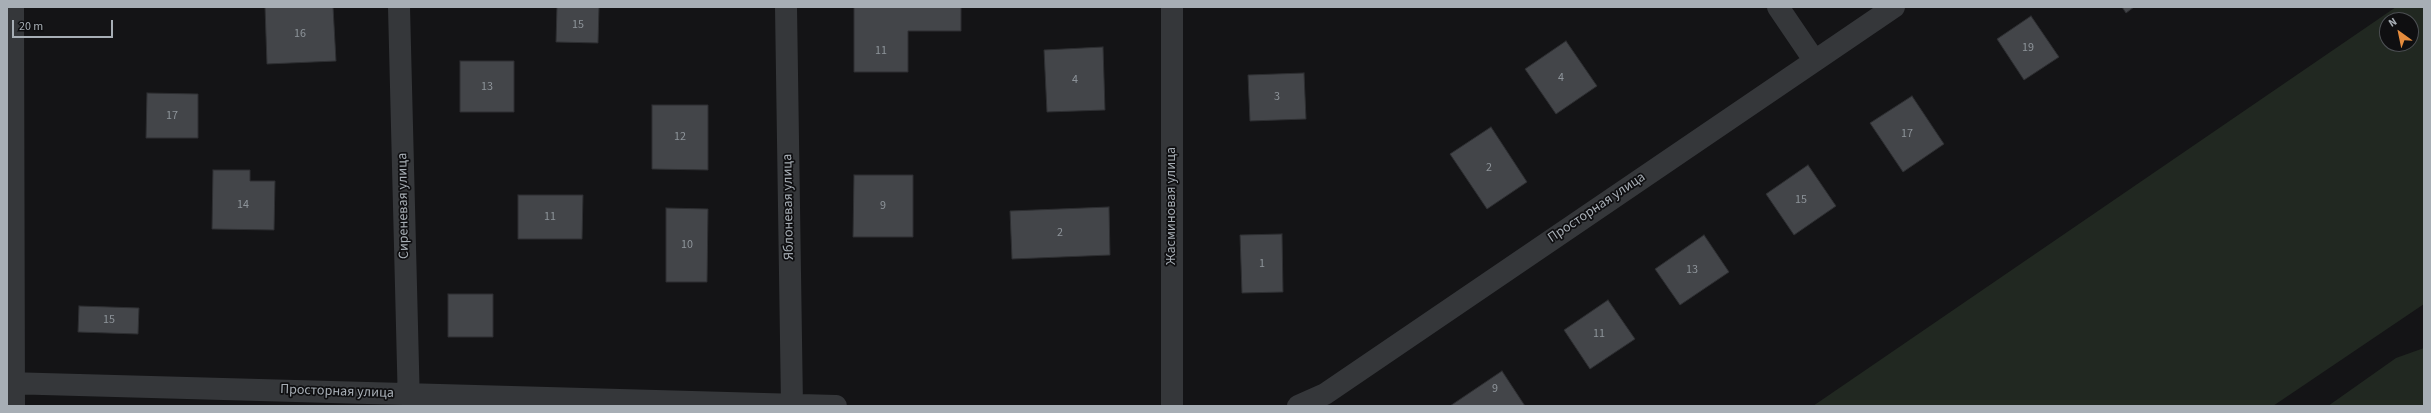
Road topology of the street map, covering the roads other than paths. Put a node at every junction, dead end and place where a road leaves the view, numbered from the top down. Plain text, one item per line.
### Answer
1 (13, 7) edge
2 (399, 7) edge
3 (786, 7) edge
4 (1172, 7) edge
5 (1778, 7) edge
6 (1894, 7) edge
7 (1814, 60) junction
8 (11, 383) edge
9 (409, 400) edge
10 (792, 405) edge
11 (14, 406) edge
12 (836, 406) edge
13 (1172, 406) edge
14 (1298, 406) edge

1 - 8 street
2 - 9 street, Сиреневая улица
3 - 10 street, Яблоневая улица
4 - 13 street, Жасминовая улица
5 - 7 street
6 - 7 street, Просторная улица
7 - 14 street, Просторная улица
8 - 9 street, Просторная улица
8 - 11 street
9 - 10 street, Просторная улица
10 - 12 street, Просторная улица

